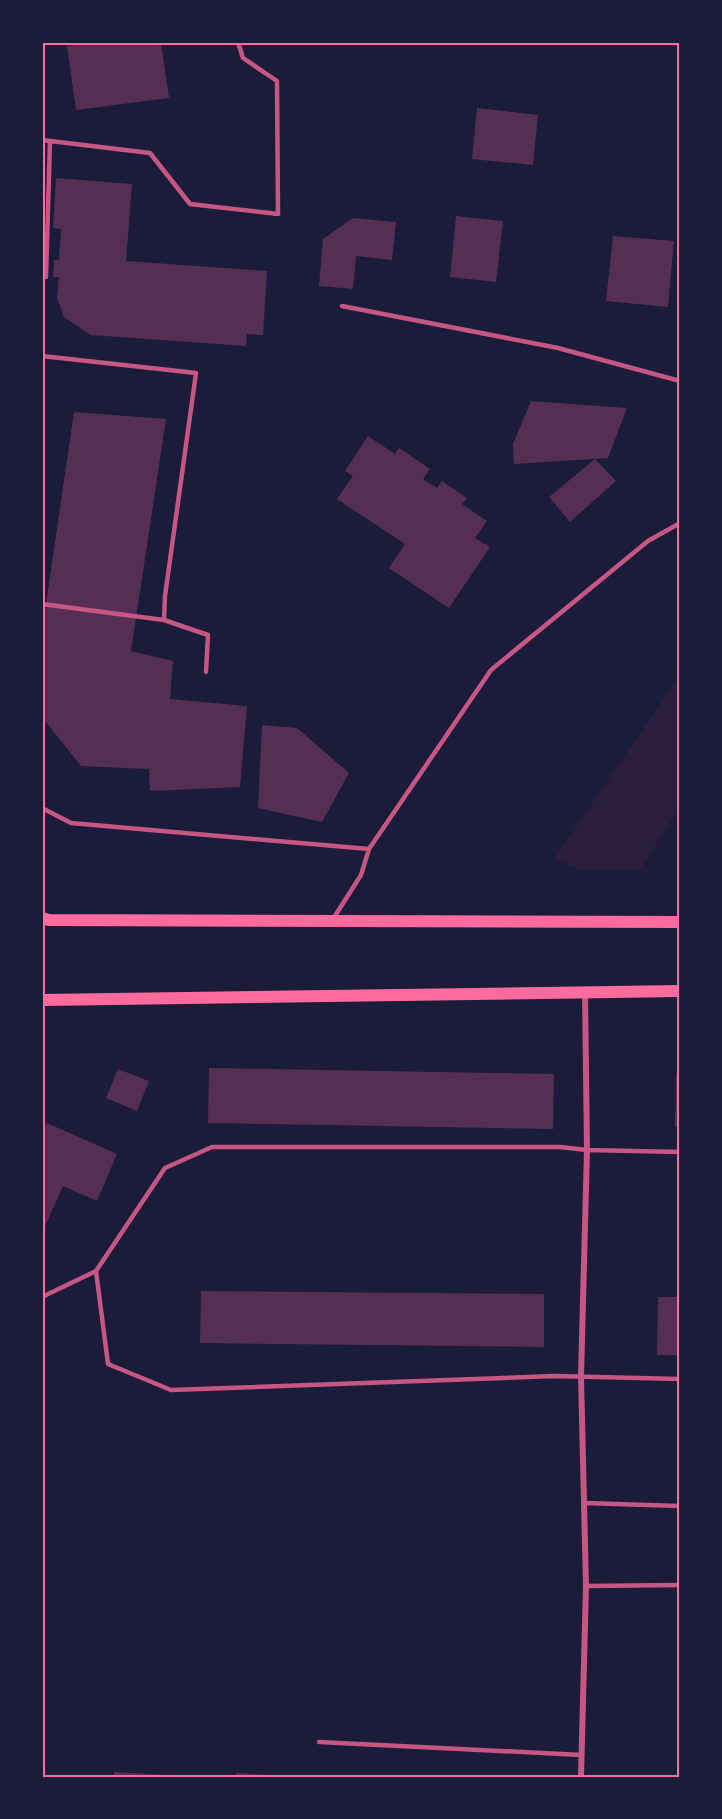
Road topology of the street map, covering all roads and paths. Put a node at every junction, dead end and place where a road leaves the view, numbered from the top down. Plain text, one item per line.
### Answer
1 (238, 42) edge
2 (42, 140) edge
3 (50, 141) junction
4 (46, 278) dead end
5 (342, 306) dead end
6 (42, 356) edge
7 (680, 381) edge
8 (680, 523) edge
9 (42, 603) edge
10 (164, 620) junction
11 (206, 672) dead end
12 (42, 808) edge
13 (369, 849) junction
14 (42, 918) edge
15 (332, 921) junction
16 (680, 922) edge
17 (585, 991) junction
18 (680, 991) edge
19 (42, 1000) edge
20 (587, 1150) junction
21 (680, 1152) edge
22 (96, 1271) junction
23 (42, 1298) edge
24 (581, 1377) junction
25 (680, 1379) edge
26 (584, 1503) junction
27 (680, 1506) edge
28 (586, 1586) junction
29 (680, 1586) edge
30 (319, 1742) dead end
31 (582, 1755) junction
32 (581, 1777) edge

1 - 3 lane
2 - 3 lane
3 - 4 lane
5 - 7 lane
6 - 10 lane
8 - 13 lane
9 - 10 lane
10 - 11 lane
12 - 13 lane
13 - 15 lane
14 - 15 main road
15 - 16 main road
17 - 18 main road
17 - 19 main road
17 - 20 street
20 - 21 lane
20 - 22 lane
20 - 24 street
22 - 23 lane
22 - 24 lane
24 - 25 lane
24 - 26 street
26 - 27 lane
26 - 28 street
28 - 29 lane
28 - 31 street
30 - 31 lane
31 - 32 street

